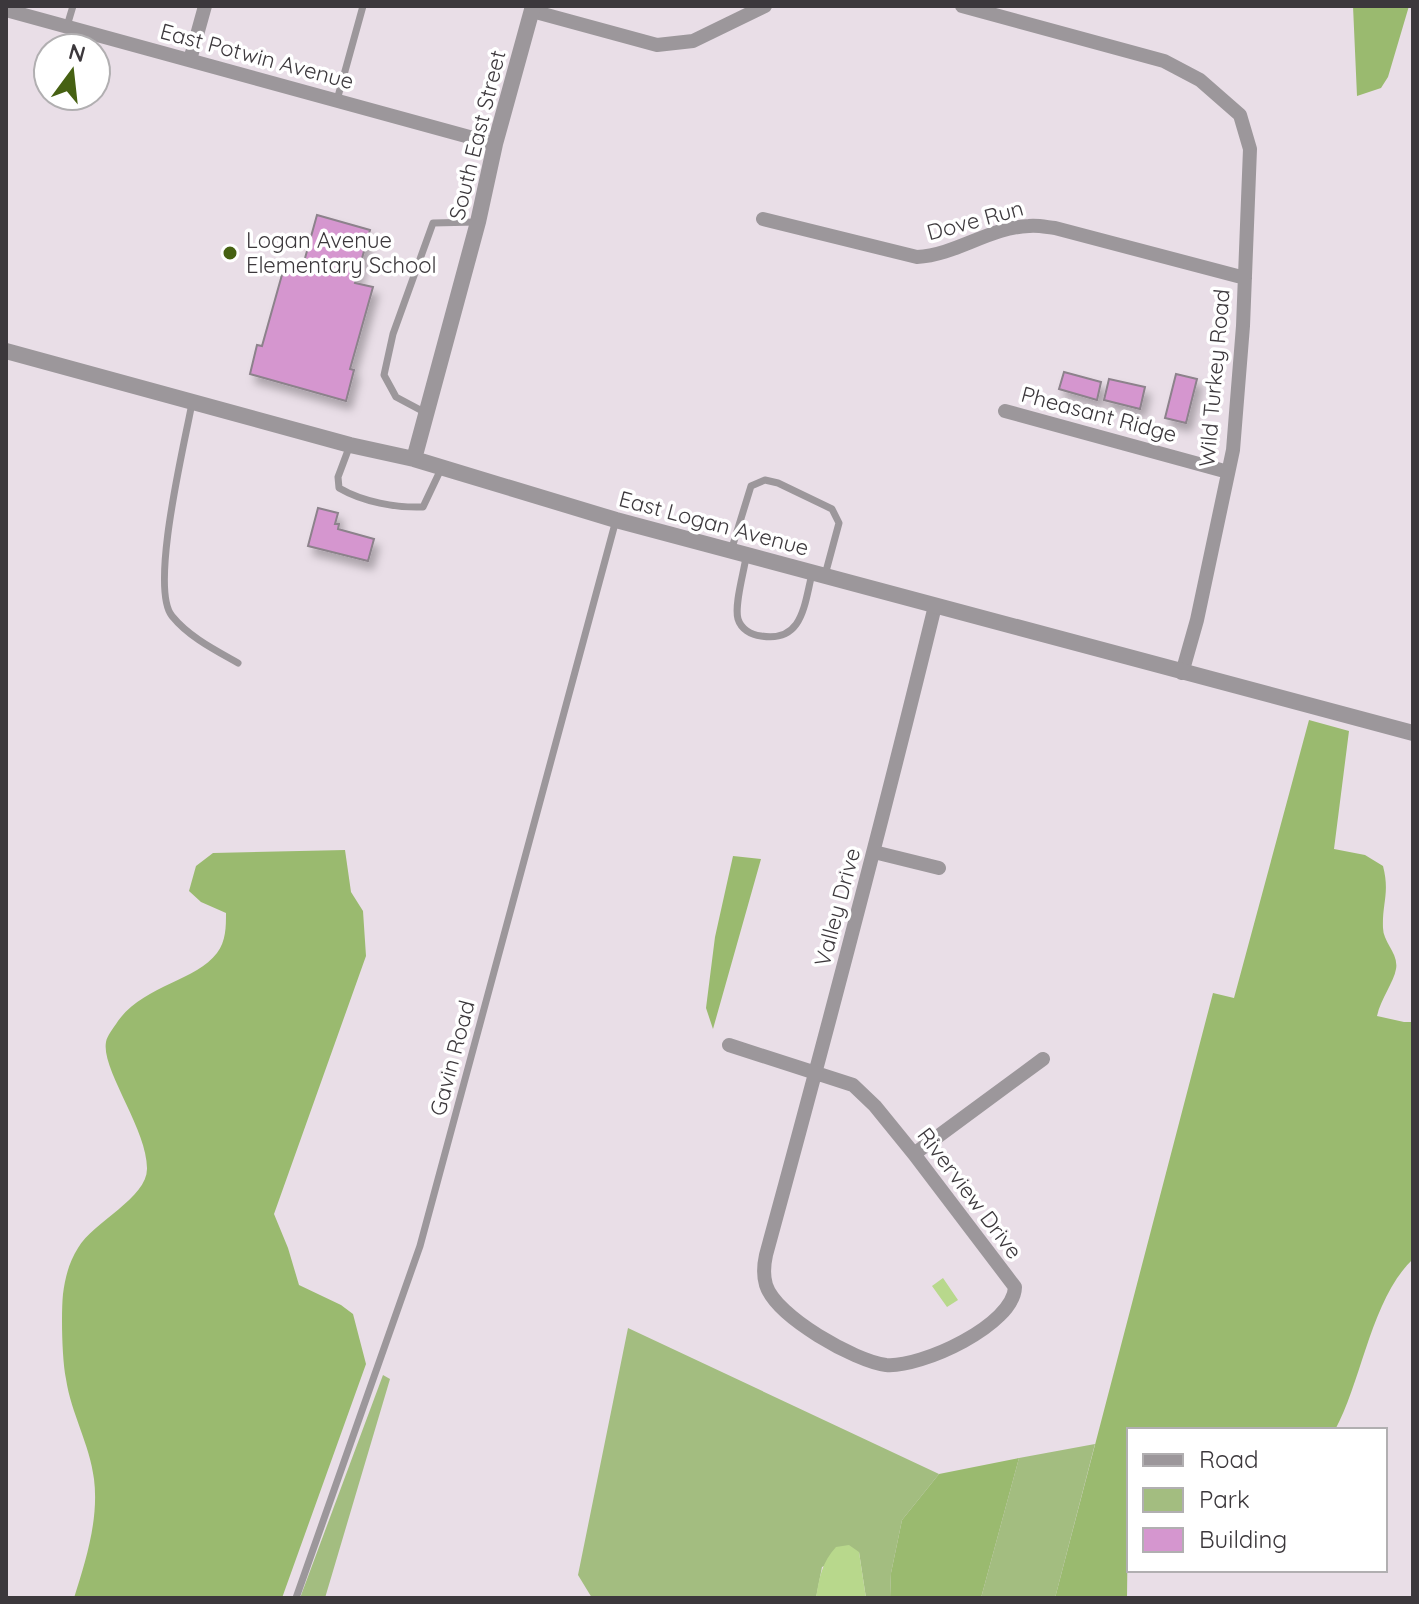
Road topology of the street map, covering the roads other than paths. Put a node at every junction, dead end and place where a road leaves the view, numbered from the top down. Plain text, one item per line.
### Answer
1 (73, 6) edge
2 (205, 6) edge
3 (363, 6) edge
4 (765, 6) edge
5 (962, 6) edge
6 (532, 8) edge
7 (6, 10) edge
8 (67, 26) junction
9 (190, 60) junction
10 (337, 100) junction
11 (495, 144) junction
12 (763, 219) dead end
13 (478, 222) junction
14 (1245, 278) junction
15 (6, 351) edge
16 (192, 403) junction
17 (1005, 411) dead end
18 (426, 413) junction
19 (350, 445) junction
20 (414, 459) junction
21 (441, 469) junction
22 (1228, 472) junction
23 (616, 520) junction
24 (739, 553) junction
25 (819, 574) junction
26 (935, 606) junction
27 (238, 663) dead end
28 (1182, 673) junction
29 (1413, 733) edge
30 (874, 852) junction
31 (939, 868) dead end
32 (729, 1045) dead end
33 (1043, 1059) dead end
34 (816, 1071) junction
35 (914, 1154) junction
36 (776, 1218) joint
37 (296, 1598) edge

1 - 8 lane
2 - 9 street
3 - 10 lane
4 - 6 street
5 - 14 street, Wild Turkey Road
6 - 11 street, South East Street
7 - 8 street, East Potwin Avenue
8 - 9 street, East Potwin Avenue
9 - 10 street, East Potwin Avenue
10 - 11 street, East Potwin Avenue
11 - 13 street, South East Street
12 - 14 street, Dove Run
13 - 18 street, South East Street
13 - 18 lane
14 - 22 street, Wild Turkey Road
15 - 16 street, East Logan Avenue
16 - 19 street, East Logan Avenue
16 - 27 lane
17 - 22 street, Pheasant Ridge
18 - 20 street, South East Street
19 - 20 street, East Logan Avenue
19 - 21 lane
20 - 21 street, East Logan Avenue
21 - 23 street, East Logan Avenue
22 - 28 street, Wild Turkey Road
23 - 24 street, East Logan Avenue
23 - 37 lane, Gavin Road
24 - 25 street, East Logan Avenue
24 - 25 lane
24 - 25 lane
25 - 26 street, East Logan Avenue
26 - 28 street, East Logan Avenue
26 - 30 street, Valley Drive
28 - 29 street, East Logan Avenue
30 - 31 street
30 - 34 street, Valley Drive
32 - 34 street, Riverview Drive
33 - 35 street
34 - 35 street, Riverview Drive
34 - 36 street, Valley Drive
35 - 36 street, Riverview Drive

